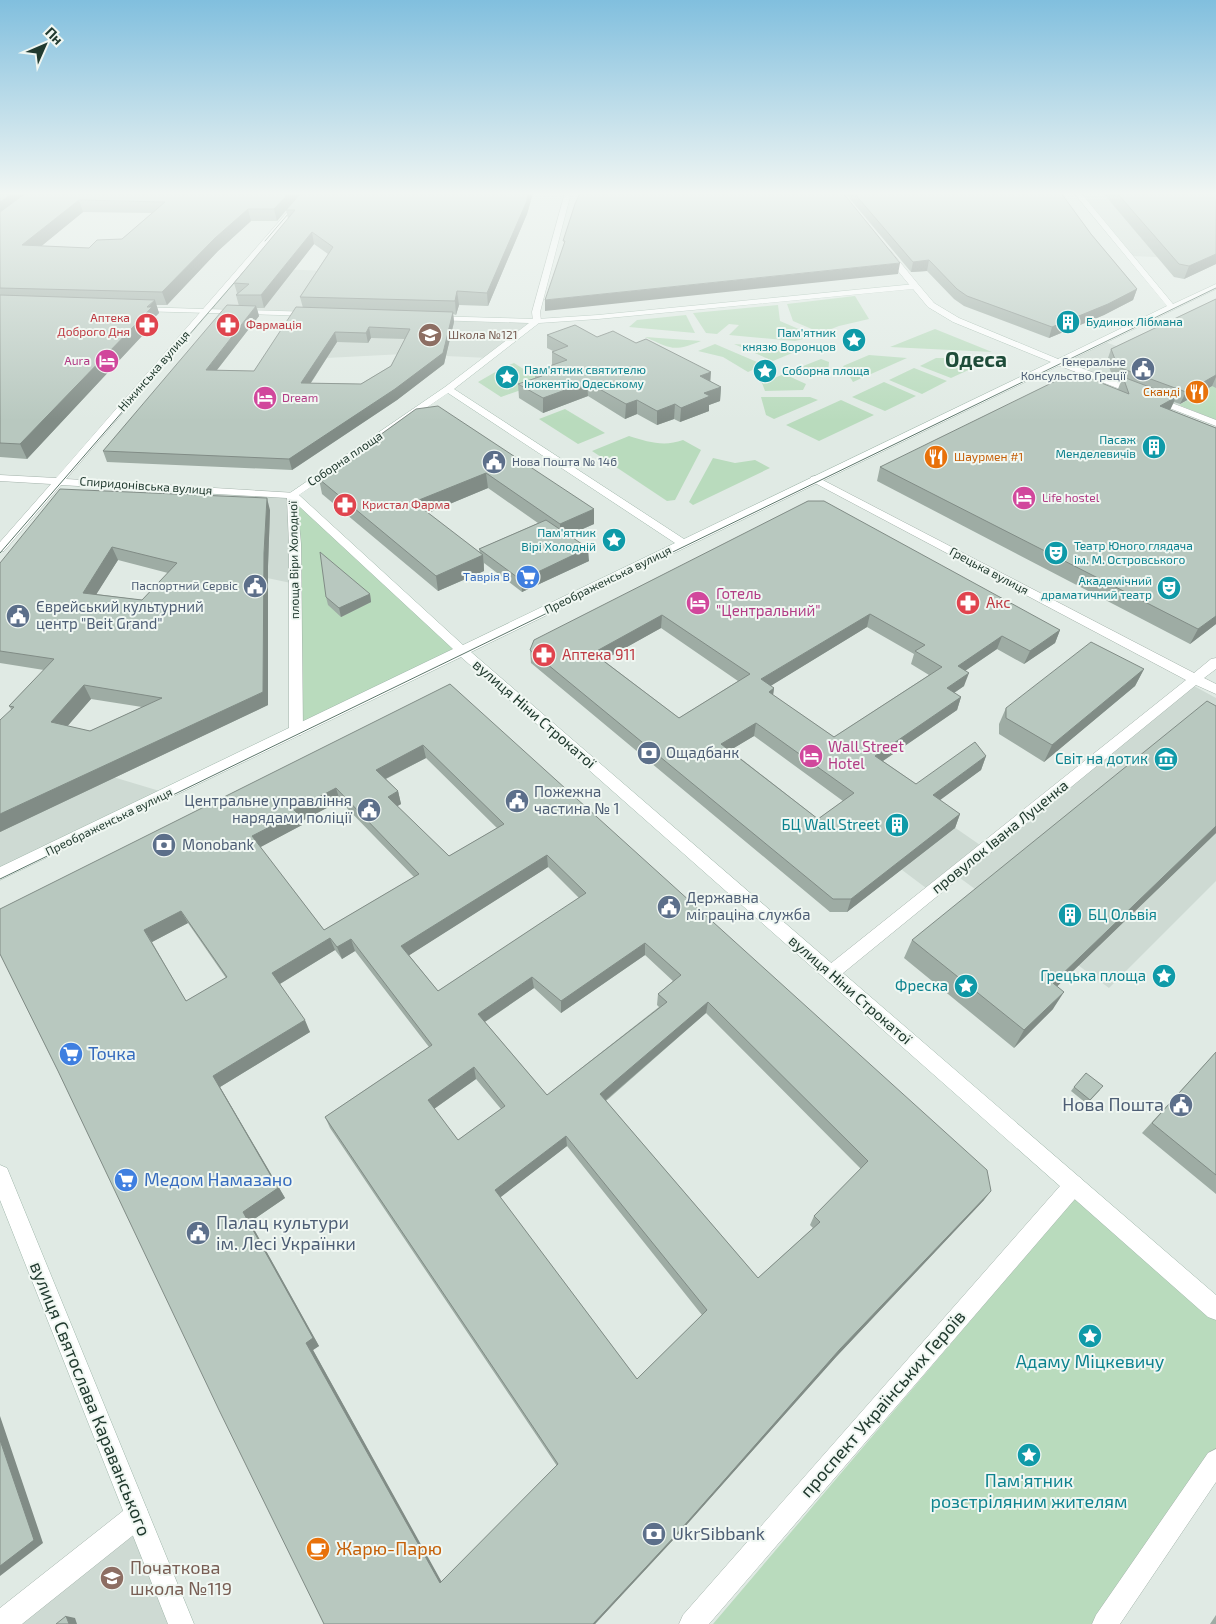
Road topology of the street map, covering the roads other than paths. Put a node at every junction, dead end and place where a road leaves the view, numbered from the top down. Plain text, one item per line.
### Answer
1 (242, 269) edge
2 (548, 269) edge
3 (901, 269) edge
4 (1140, 269) edge
5 (915, 286) junction
6 (1216, 286) edge
7 (1172, 307) junction
8 (129, 308) edge
9 (206, 311) junction
10 (319, 314) edge
11 (598, 317) junction
12 (420, 318) edge
13 (482, 320) junction
14 (537, 321) junction
15 (509, 343) junction
16 (1058, 362) junction
17 (448, 389) junction
18 (1216, 423) edge
19 (0, 478) edge
20 (815, 479) junction
21 (59, 481) junction
22 (292, 495) junction
23 (683, 543) junction
24 (0, 549) edge
25 (462, 651) junction
26 (1216, 662) edge
27 (1195, 679) junction
28 (1216, 690) edge
29 (296, 732) junction
30 (1, 873) edge
31 (831, 973) junction
32 (0, 1175) edge
33 (1074, 1185) junction
34 (1216, 1310) edge
35 (1216, 1461) edge
36 (137, 1516) junction
37 (2, 1624) edge
38 (181, 1624) edge
39 (692, 1624) edge
40 (1105, 1624) edge

1 - 9 street, Ніжинська вулиця
2 - 14 street
3 - 5 street
4 - 7 street
5 - 11 street, Соборна площа
5 - 16 street
6 - 7 street, Преображенська вулиця
7 - 16 street, Преображенська вулиця
8 - 9 street
9 - 10 street
9 - 21 street, Ніжинська вулиця
11 - 14 street, Соборна площа
11 - 15 street, Соборна площа
12 - 13 street
13 - 14 street
13 - 15 street
14 - 15 street, Соборна площа
15 - 17 street, Соборна площа
16 - 18 street
16 - 20 street, Преображенська вулиця
17 - 22 street, Соборна площа
17 - 23 street
19 - 21 street, Спиридонівська вулиця
20 - 23 street, Преображенська вулиця
20 - 27 street, Грецька вулиця
21 - 22 street, Спиридонівська вулиця
21 - 24 street, Ніжинська вулиця
22 - 25 street, площа Віри Холодної
22 - 29 street, площа Віри Холодної
23 - 25 street, Преображенська вулиця
25 - 29 street, Преображенська вулиця
25 - 31 street, вулиця Ніни Строкатої
26 - 27 street, провулок Івана Луценка
27 - 28 street, Грецька вулиця
27 - 31 street, провулок Івана Луценка
29 - 30 street, Преображенська вулиця
31 - 33 street, вулиця Ніни Строкатої
32 - 36 street, вулиця Святослава Караванського
33 - 34 street, вулиця Ніни Строкатої
33 - 39 street, проспект Українських Героїв
35 - 40 street
36 - 37 street
36 - 38 street, вулиця Святослава Караванського

